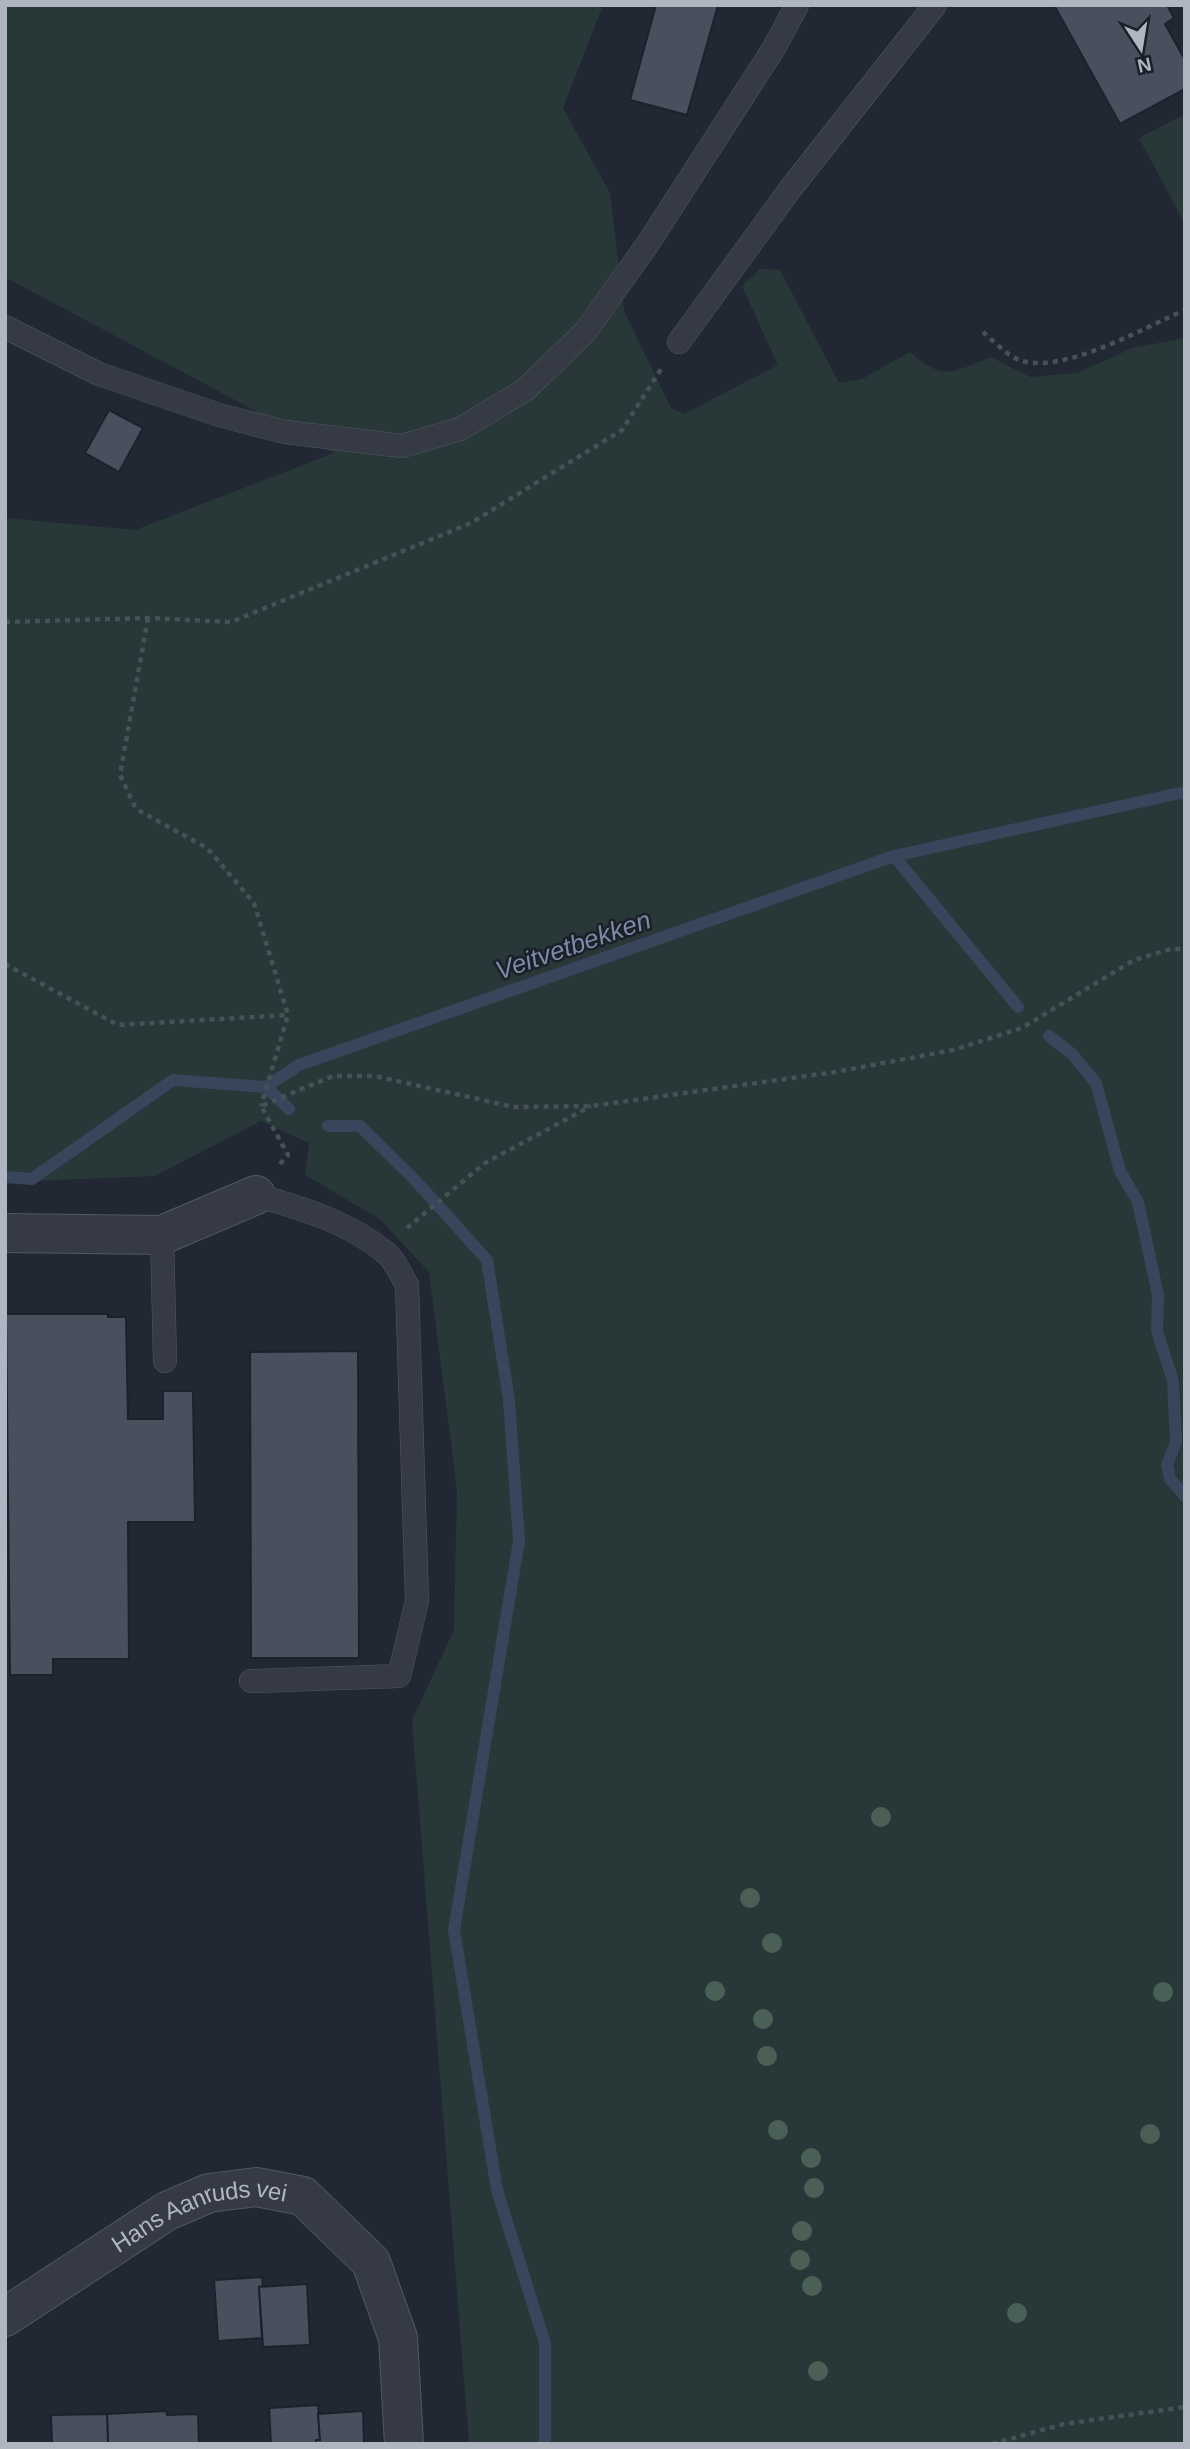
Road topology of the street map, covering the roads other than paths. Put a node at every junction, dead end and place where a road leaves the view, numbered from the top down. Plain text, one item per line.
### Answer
1 (797, 5) edge
2 (935, 5) edge
3 (5, 327) edge
4 (679, 342) road end
5 (256, 1195) joint
6 (5, 1233) edge
7 (162, 1235) junction
8 (165, 1361) dead end
9 (251, 1681) dead end
10 (5, 2317) edge
11 (404, 2444) edge

1 - 3 lane
2 - 4 lane
5 - 7 street
5 - 9 lane
6 - 7 street
7 - 8 lane
10 - 11 street, Hans Aanruds vei

